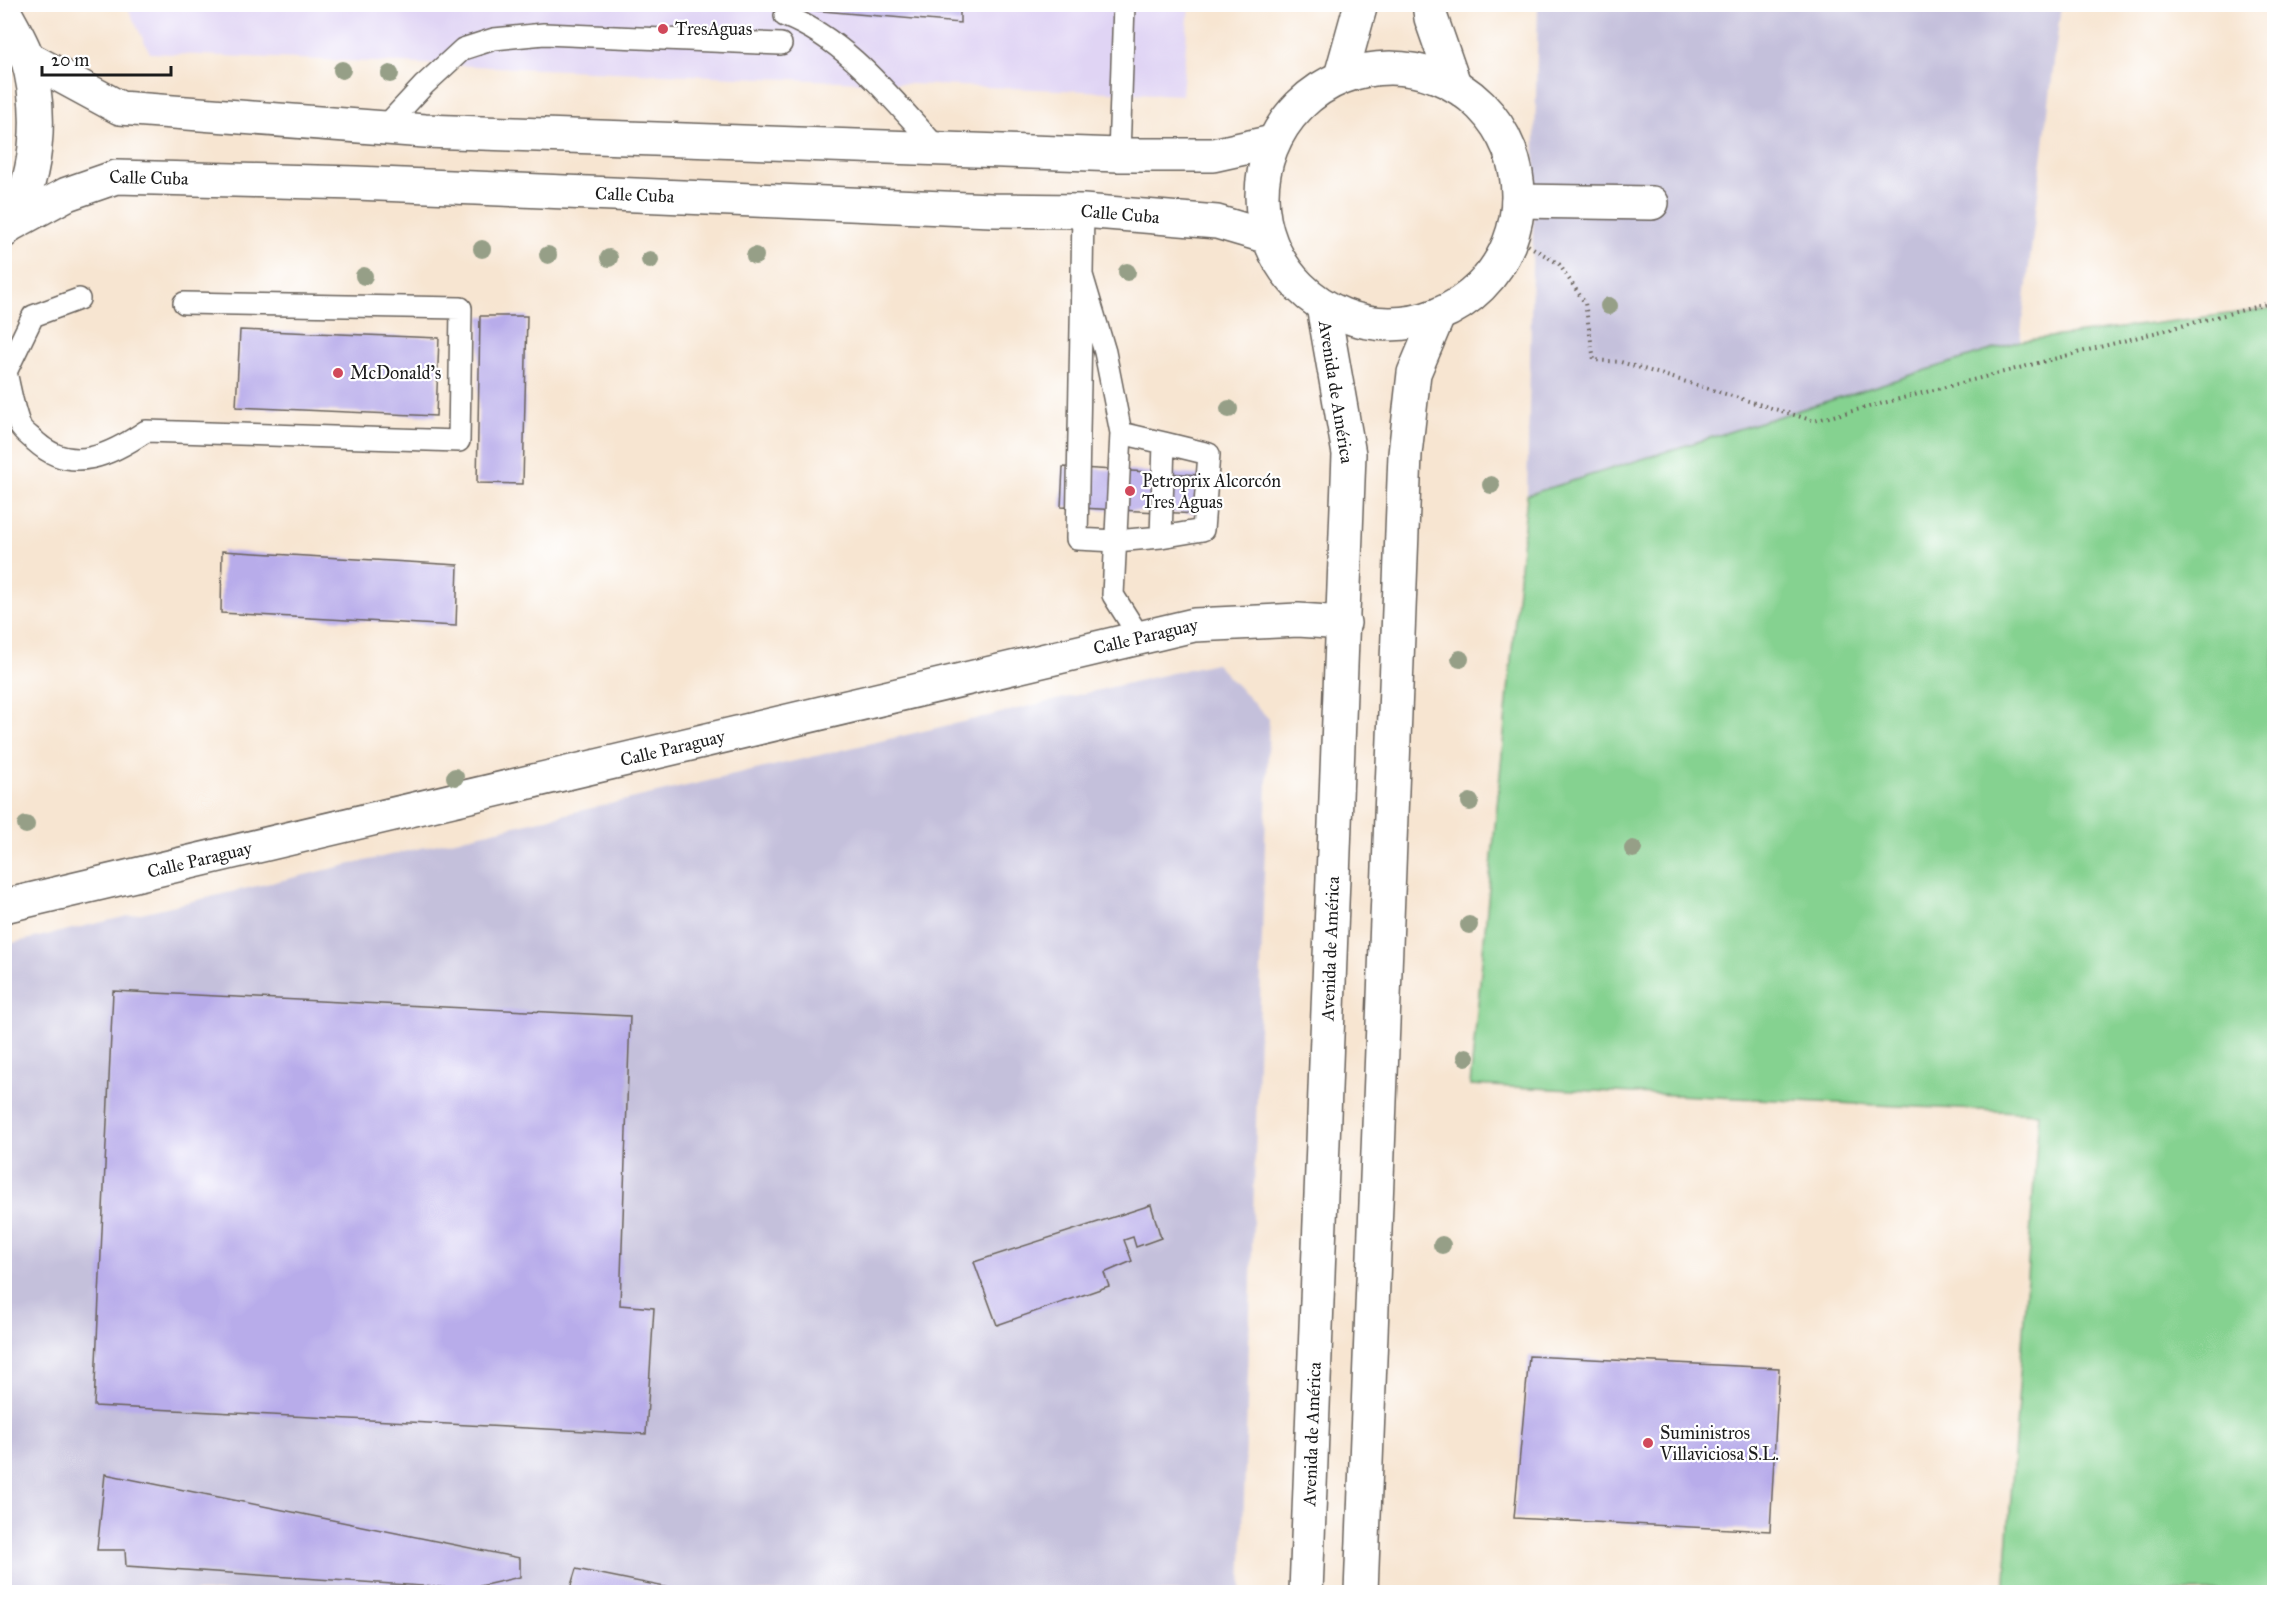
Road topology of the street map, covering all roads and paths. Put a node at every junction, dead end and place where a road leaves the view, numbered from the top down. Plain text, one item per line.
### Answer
1 (1124, 4) edge
2 (1361, 4) edge
3 (1429, 4) edge
4 (4, 11) edge
5 (785, 16) dead end
6 (781, 44) dead end
7 (26, 57) junction
8 (1341, 76) junction
9 (1454, 84) junction
10 (384, 128) junction
11 (1272, 142) junction
12 (939, 150) junction
13 (1119, 155) junction
14 (1518, 201) junction
15 (1652, 203) dead end
16 (1083, 211) junction
17 (6, 228) edge
18 (1513, 235) junction
19 (1268, 237) junction
20 (1082, 275) junction
21 (79, 299) dead end
22 (2274, 302) edge
23 (184, 303) dead end
24 (1323, 306) junction
25 (1438, 316) junction
26 (1121, 434) junction
27 (1164, 443) junction
28 (1161, 537) junction
29 (1116, 541) junction
30 (1344, 623) junction
31 (1140, 638) junction
32 (4, 906) edge
33 (1306, 1593) edge
34 (1360, 1593) edge

1 - 13 lane
2 - 8 street
3 - 9 street
4 - 7 street
5 - 12 lane
6 - 10 lane
7 - 10 street
7 - 17 street
8 - 9 street
8 - 11 street
9 - 14 street
10 - 12 street
11 - 13 street
11 - 19 street
12 - 13 street
14 - 15 street
14 - 18 street
16 - 17 street, Calle Cuba
16 - 19 street, Calle Cuba
16 - 20 lane
18 - 22 path
18 - 25 street
19 - 24 street
20 - 26 lane
20 - 29 lane
21 - 23 lane
24 - 25 street
24 - 30 street, Avenida de América
25 - 34 street
26 - 27 lane
26 - 29 lane
27 - 28 lane
27 - 28 lane
28 - 29 lane
29 - 31 lane
30 - 31 street, Calle Paraguay
30 - 33 street, Avenida de América
31 - 32 street, Calle Paraguay

